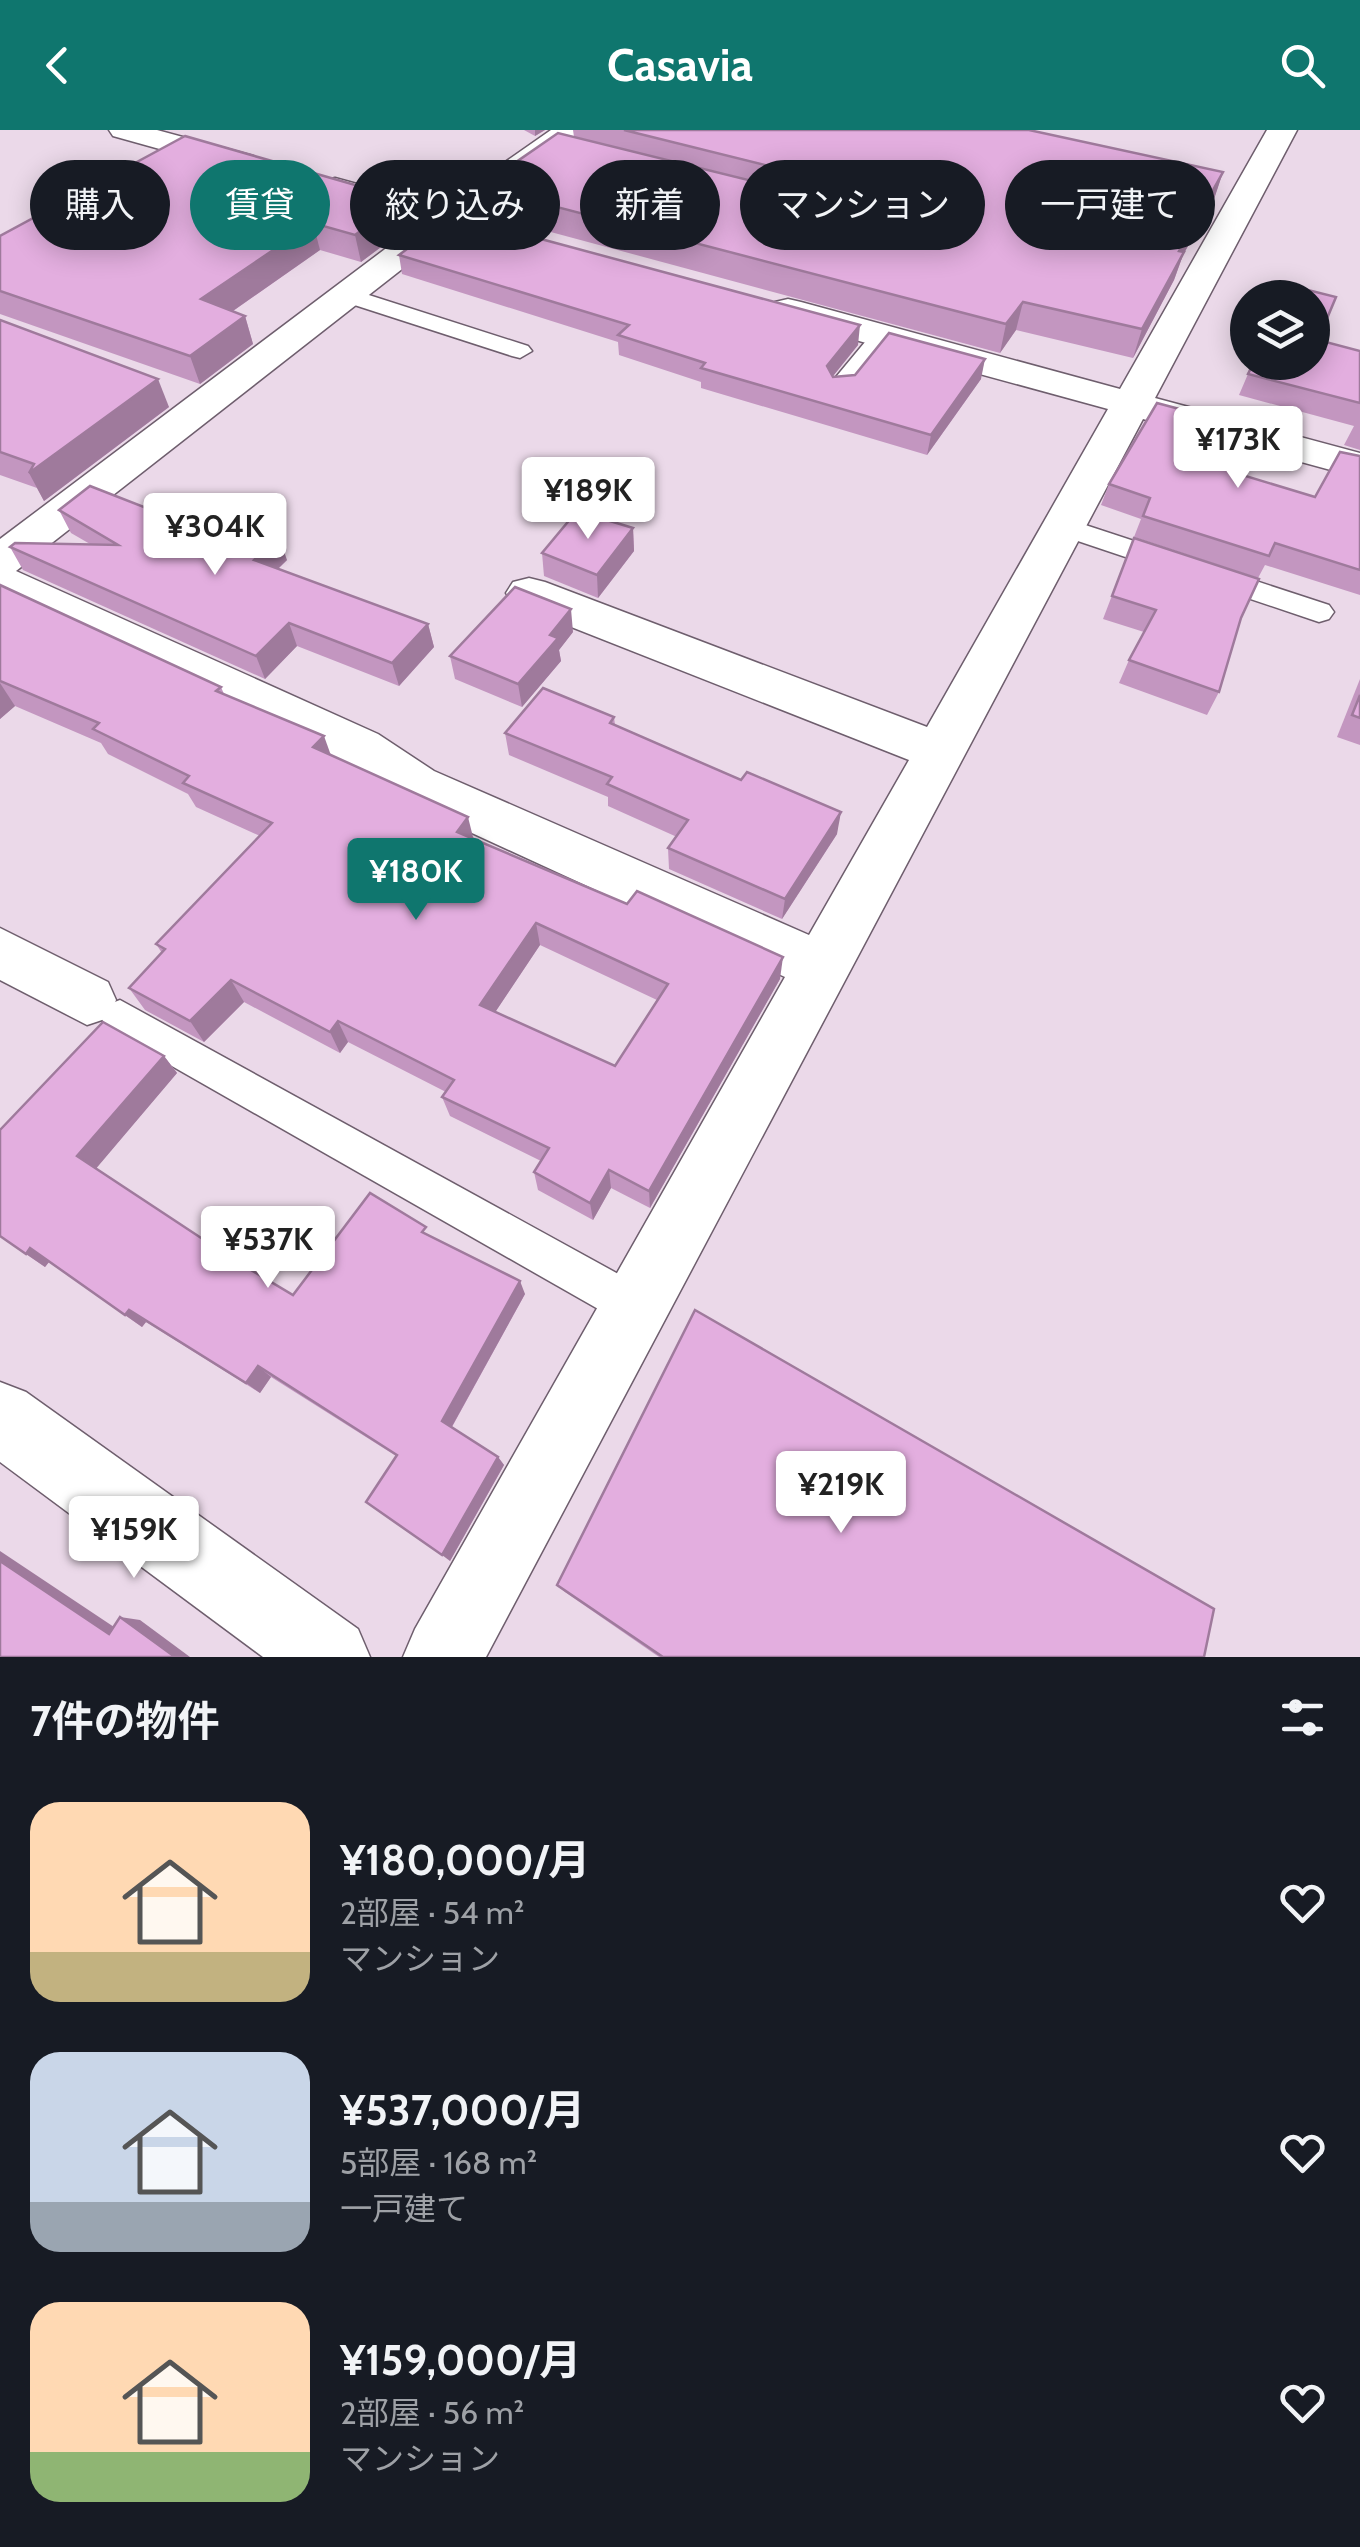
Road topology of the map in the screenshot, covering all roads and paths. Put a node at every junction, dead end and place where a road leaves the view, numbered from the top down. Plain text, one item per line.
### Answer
1 (124, 130) edge
2 (1282, 130) edge
3 (562, 143) edge
4 (536, 160) edge
5 (350, 193) edge
6 (406, 250) edge
7 (347, 295) junction
8 (750, 300) edge
9 (884, 335) junction
10 (520, 350) dead end
11 (840, 388) edge
12 (168, 389) dead end
13 (1135, 402) junction
14 (206, 403) junction
15 (1360, 466) edge
16 (1067, 528) junction
17 (0, 561) edge
18 (0, 581) edge
19 (529, 594) edge
20 (1318, 612) dead end
21 (942, 753) junction
22 (0, 952) edge
23 (824, 968) junction
24 (104, 1009) joint
25 (636, 1307) junction
26 (0, 1418) edge
27 (330, 1657) edge
28 (443, 1657) edge

1 - 5 street
2 - 13 street
3 - 4 street
6 - 7 street
7 - 10 lane
7 - 14 street
8 - 9 street
9 - 11 lane
9 - 13 street
12 - 14 street
13 - 15 street
13 - 16 street
14 - 17 street
16 - 20 lane
16 - 21 street
18 - 23 street
19 - 21 street
21 - 23 street
22 - 24 street
23 - 25 street
24 - 25 lane
25 - 28 street
26 - 27 street

